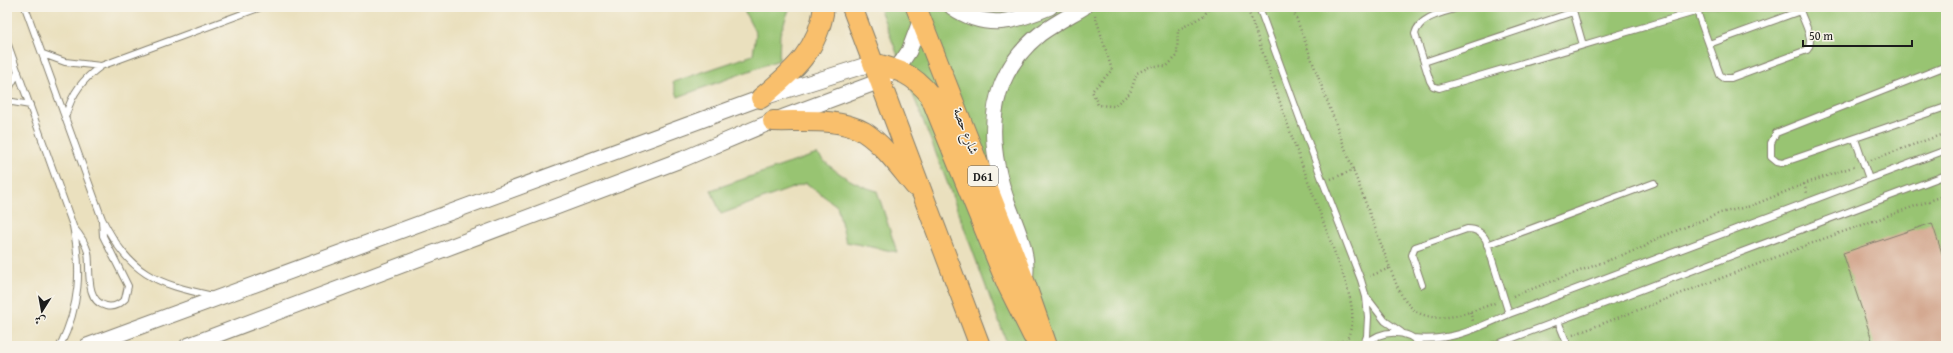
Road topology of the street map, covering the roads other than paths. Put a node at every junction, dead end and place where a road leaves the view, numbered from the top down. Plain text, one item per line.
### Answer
1 (25, 7) edge
2 (260, 7) edge
3 (824, 7) edge
4 (852, 7) edge
5 (952, 7) edge
6 (1050, 7) edge
7 (1259, 7) edge
8 (1461, 7) edge
9 (1089, 8) edge
10 (1700, 9) edge
11 (1799, 9) edge
12 (1573, 10) edge
13 (918, 13) edge
14 (7, 42) edge
15 (1709, 44) junction
16 (1583, 45) junction
17 (43, 54) junction
18 (1424, 62) junction
19 (101, 66) junction
20 (1946, 66) edge
21 (896, 69) junction
22 (18, 72) junction
23 (876, 72) junction
24 (7, 92) edge
25 (761, 98) junction
26 (7, 101) edge
27 (30, 105) junction
28 (1946, 108) edge
29 (66, 116) junction
30 (773, 121) junction
31 (1855, 139) junction
32 (1946, 150) edge
33 (1946, 175) edge
34 (1869, 179) junction
35 (1654, 183) dead end
36 (923, 195) junction
37 (102, 219) junction
38 (73, 226) junction
39 (1487, 246) junction
40 (1025, 283) junction
41 (1422, 285) dead end
42 (1366, 297) junction
43 (218, 298) junction
44 (1509, 314) junction
45 (1558, 321) junction
46 (1406, 334) junction
47 (1413, 338) junction
48 (60, 346) edge
49 (87, 346) edge
50 (187, 346) edge
51 (980, 346) edge
52 (1040, 346) edge
53 (1047, 346) edge
54 (1363, 346) edge
55 (1422, 346) edge
56 (1492, 346) edge
57 (1568, 346) edge

1 - 17 lane
2 - 19 lane
3 - 25 main road
4 - 23 main road
5 - 6 street
7 - 42 lane
8 - 18 lane
9 - 40 street
10 - 15 lane
10 - 16 lane
11 - 15 lane
11 - 15 lane
12 - 16 lane
12 - 18 lane
13 - 21 street
13 - 40 main road, شارع حصة / D61
14 - 22 lane
16 - 18 lane
17 - 19 lane
17 - 29 lane
19 - 29 lane
20 - 31 lane
21 - 23 main road
21 - 52 main road
22 - 24 lane
22 - 27 lane
23 - 25 street
23 - 30 street
23 - 36 main road
25 - 43 street
26 - 27 lane
27 - 38 lane
28 - 31 lane
29 - 37 lane
30 - 36 main road
30 - 50 street
31 - 34 lane
32 - 34 lane
33 - 45 lane
34 - 44 lane
35 - 39 lane
36 - 51 main road
37 - 38 lane
37 - 43 lane
38 - 48 lane
39 - 41 lane
39 - 44 lane
40 - 53 main road, شارع حصة / D61
42 - 46 lane
42 - 54 lane
43 - 49 street
44 - 47 lane
45 - 56 lane
45 - 57 lane
46 - 47 lane
46 - 54 lane
47 - 55 lane

